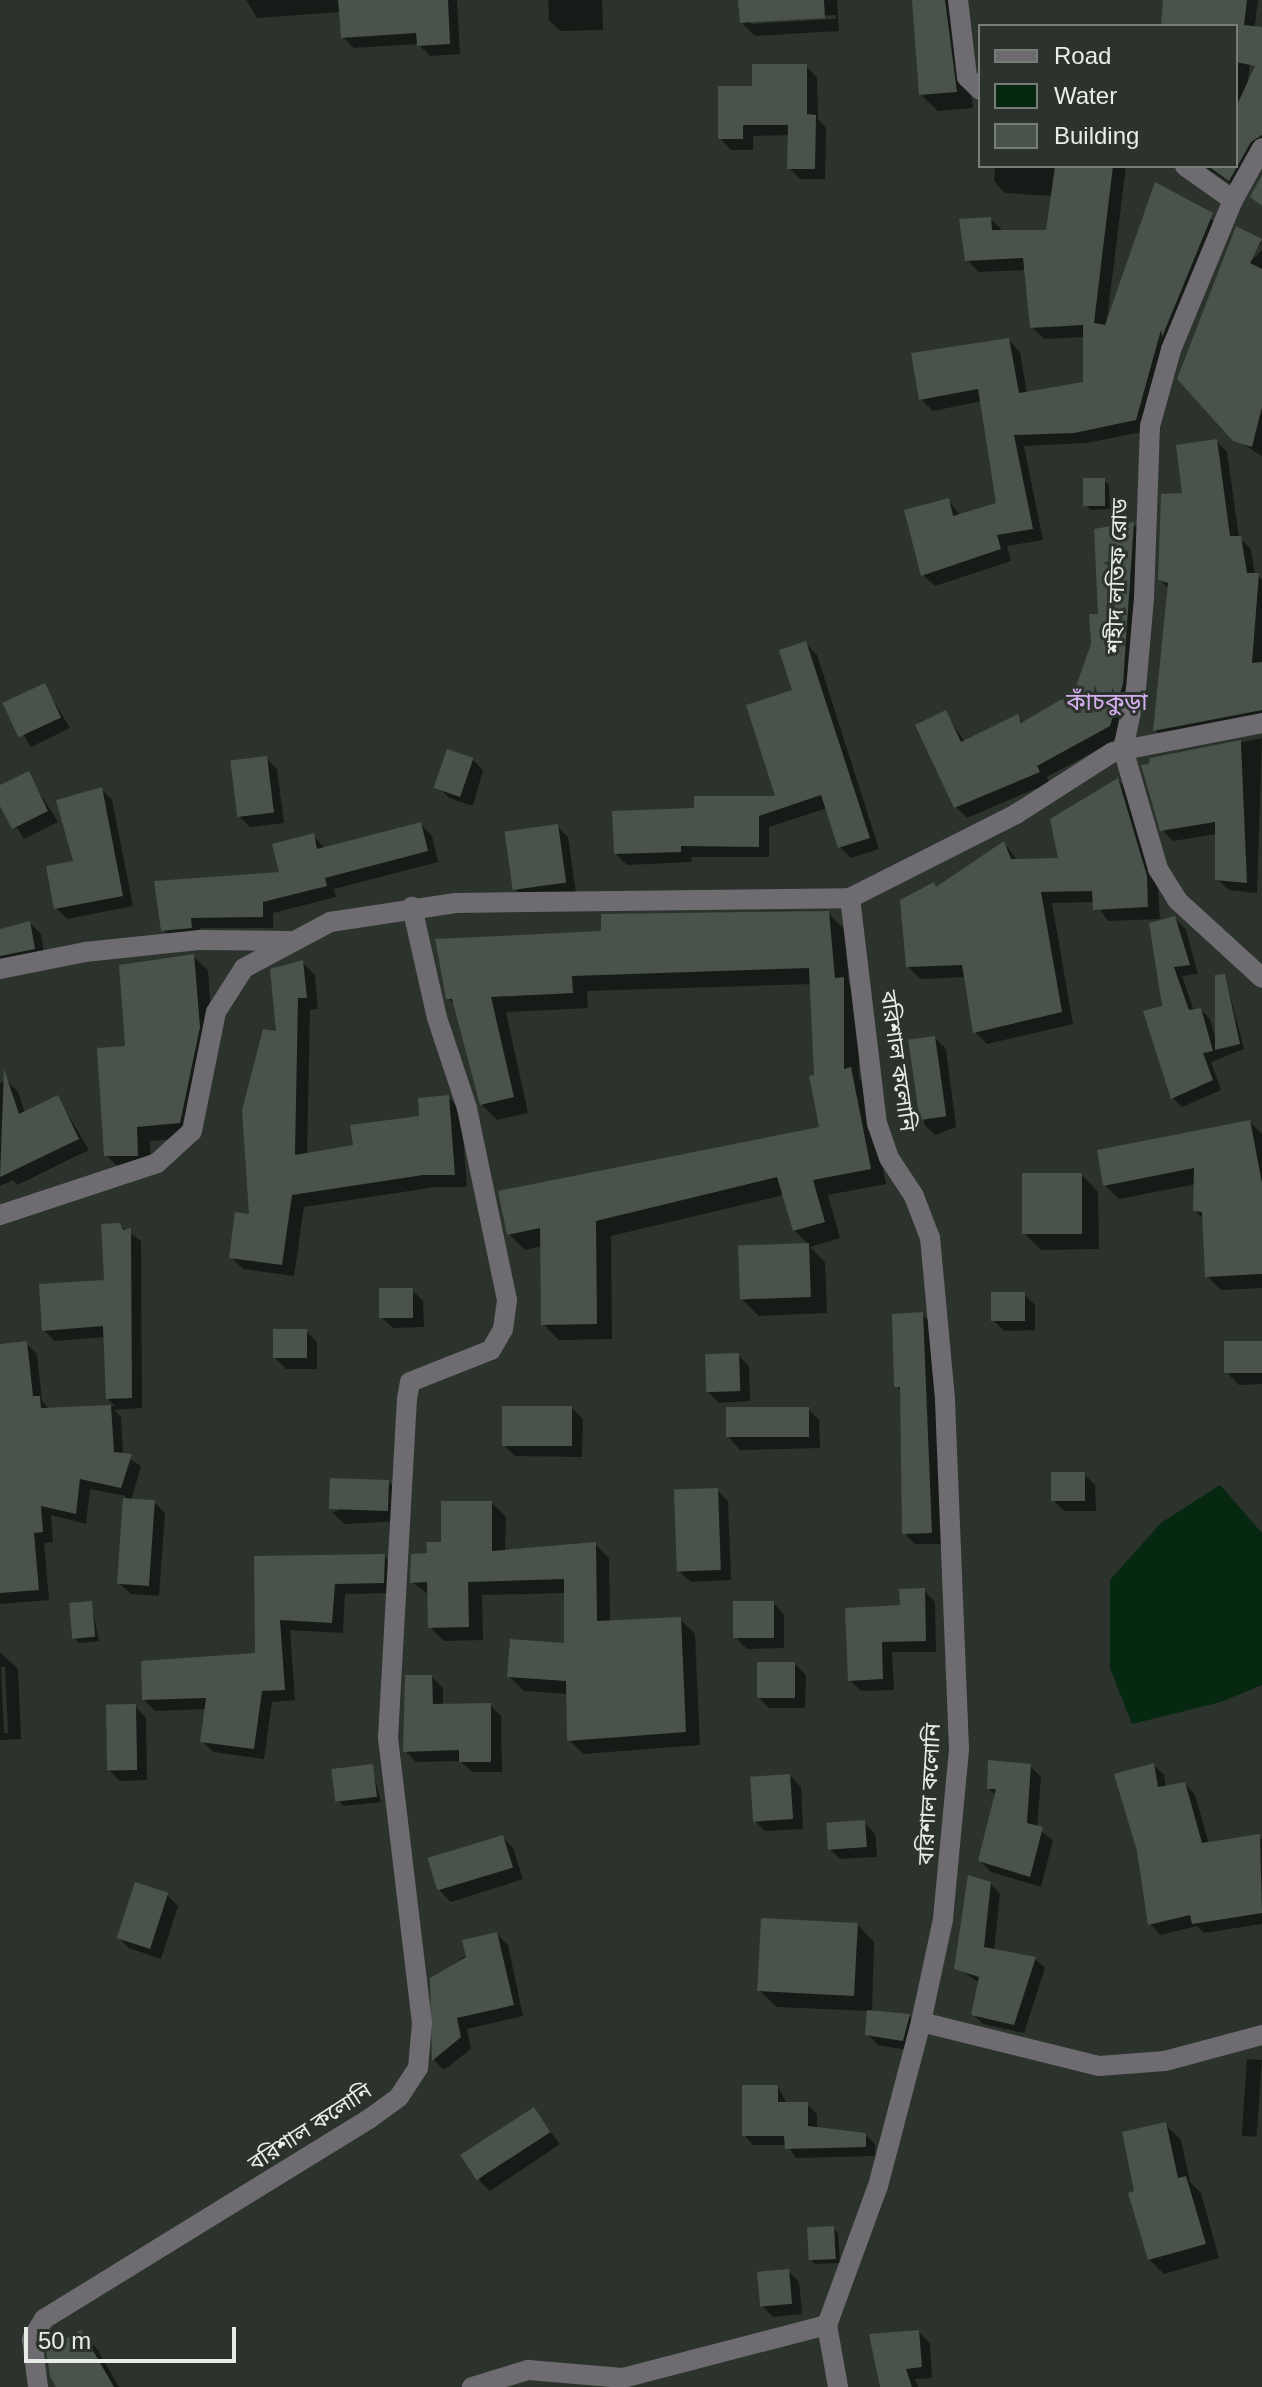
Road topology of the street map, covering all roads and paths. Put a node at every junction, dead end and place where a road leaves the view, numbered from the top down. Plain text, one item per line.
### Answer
1 (958, 0) edge
2 (978, 88) edge
3 (1262, 148) edge
4 (1188, 168) edge
5 (1233, 200) junction
6 (1262, 723) edge
7 (1123, 749) junction
8 (850, 898) junction
9 (412, 907) junction
10 (289, 941) junction
11 (0, 969) edge
12 (1262, 978) edge
13 (0, 1215) edge
14 (921, 2022) junction
15 (1262, 2035) edge
16 (827, 2325) junction
17 (38, 2387) edge
18 (472, 2387) edge
19 (838, 2387) edge

1 - 2 street
3 - 5 street, শহীদ লতিফ রোড
4 - 5 street
5 - 7 street, শহীদ লতিফ রোড
6 - 7 street
7 - 8 street
7 - 12 street, শহীদ লতিফ রোড
8 - 9 street
8 - 14 street, বরিশাল কলোনি
9 - 10 street
9 - 17 street, বরিশাল কলোনি
10 - 11 street
10 - 13 street
14 - 15 street
14 - 16 street, বরিশাল কলোনি
16 - 18 street
16 - 19 street

